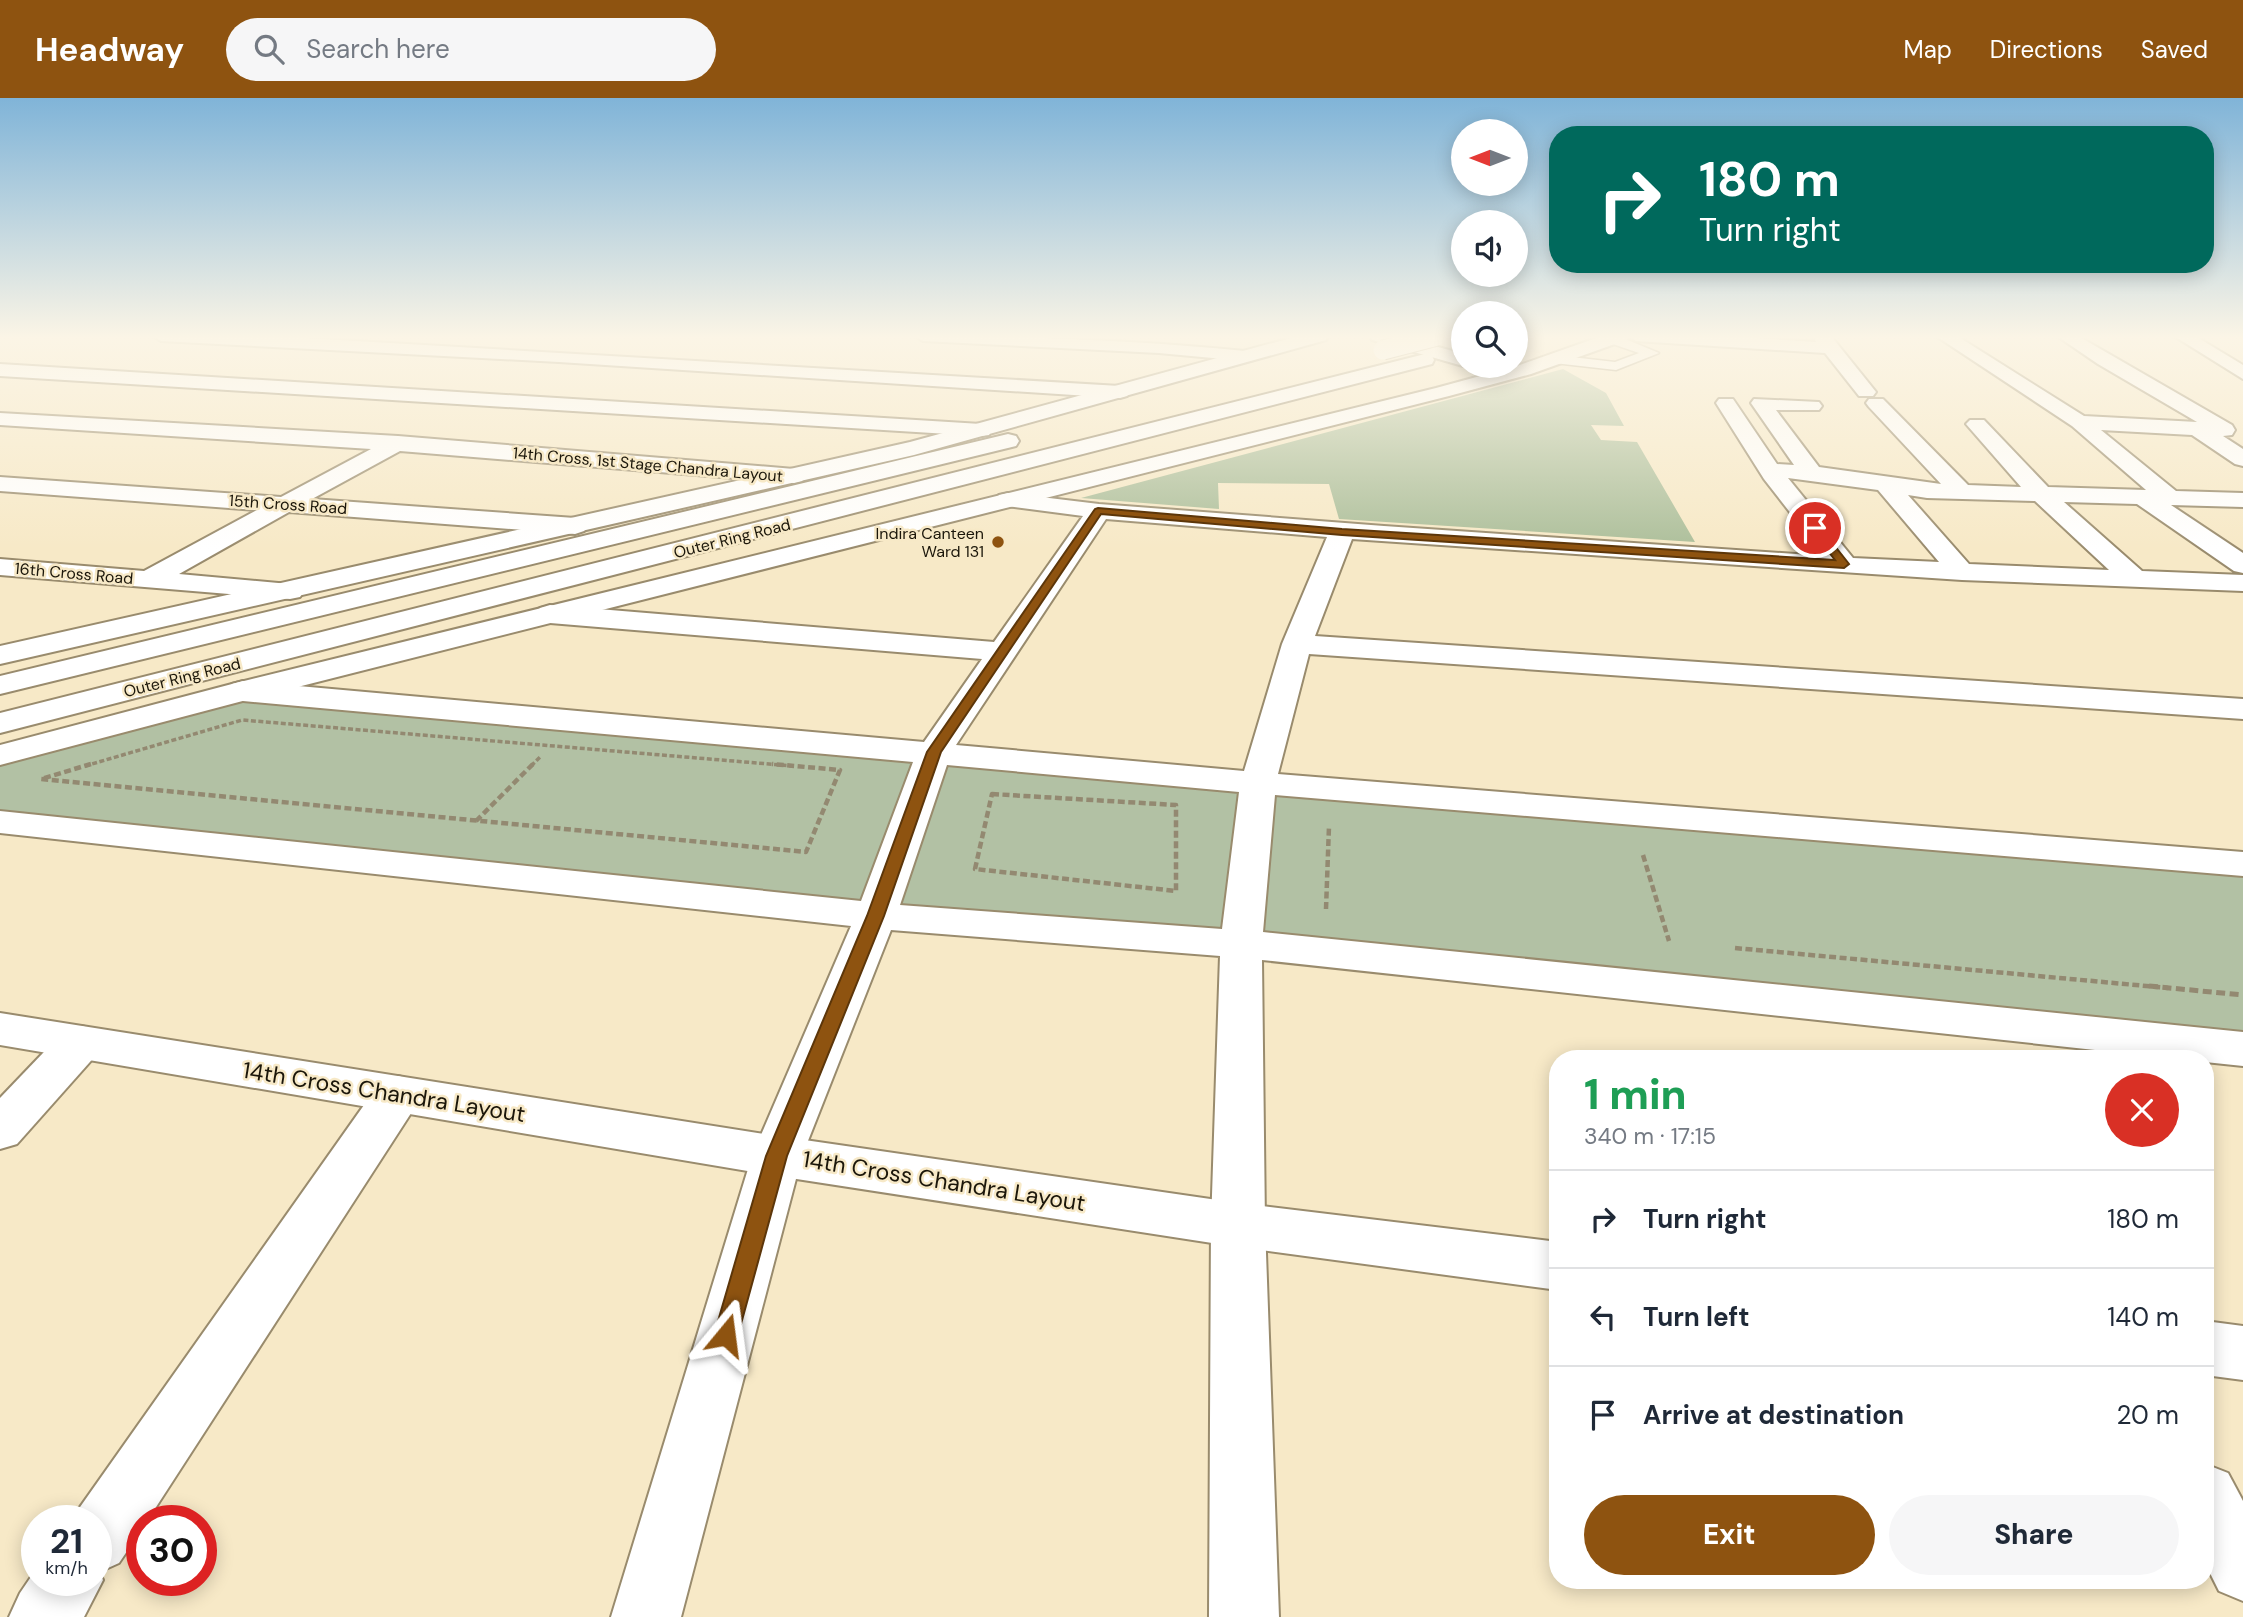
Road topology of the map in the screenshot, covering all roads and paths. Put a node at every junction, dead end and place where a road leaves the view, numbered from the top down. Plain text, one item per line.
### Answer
1 (470, 407) edge
2 (612, 407) edge
3 (1066, 407) edge
4 (1123, 407) edge
5 (1241, 407) edge
6 (1368, 407) edge
7 (1729, 407) edge
8 (1764, 407) edge
9 (1880, 407) edge
10 (2055, 407) edge
11 (2190, 407) edge
12 (0, 419) edge
13 (2079, 422) junction
14 (1977, 424) dead end
15 (2197, 429) junction
16 (981, 430) junction
17 (2234, 430) edge
18 (396, 444) junction
19 (2243, 459) edge
20 (1772, 470) junction
21 (1811, 473) junction
22 (794, 476) junction
23 (0, 484) edge
24 (1886, 485) junction
25 (1961, 492) junction
26 (2042, 495) junction
27 (2141, 496) junction
28 (2169, 497) junction
29 (1008, 500) junction
30 (2243, 500) edge
31 (285, 504) junction
32 (1098, 511) junction
33 (575, 526) junction
34 (1342, 532) junction
35 (1844, 564) junction
36 (2243, 565) edge
37 (0, 567) edge
38 (1962, 572) junction
39 (149, 579) junction
40 (2135, 579) junction
41 (2243, 583) edge
42 (290, 592) junction
43 (550, 614) junction
44 (1297, 644) junction
45 (1002, 652) junction
46 (0, 655) edge
47 (0, 685) edge
48 (243, 691) junction
49 (2243, 709) edge
50 (0, 723) edge
51 (551, 746) junction
52 (934, 752) junction
53 (0, 755) edge
54 (1258, 783) junction
55 (0, 821) edge
56 (476, 821) junction
57 (1641, 850) dead end
58 (2243, 864) edge
59 (975, 869) joint
60 (1326, 909) dead end
61 (1340, 911) dead end
62 (876, 916) junction
63 (1656, 940) dead end
64 (1669, 942) junction
65 (1683, 943) dead end
66 (1241, 944) junction
67 (1724, 947) dead end
68 (2243, 995) edge
69 (0, 1030) edge
70 (81, 1042) junction
71 (2243, 1049) edge
72 (398, 1094) junction
73 (0, 1130) edge
74 (777, 1156) junction
75 (1238, 1225) junction
76 (1549, 1265) edge
77 (2214, 1349) edge
78 (2243, 1353) edge
79 (2214, 1513) edge
80 (112, 1516) edge
81 (2243, 1567) edge
82 (58, 1596) edge
83 (44, 1617) edge
84 (646, 1617) edge
85 (1244, 1617) edge

1 - 18 main road
2 - 16 main road
3 - 16 main road
4 - 47 main road, Outer Ring Road
5 - 50 main road, Outer Ring Road
6 - 29 main road
7 - 20 main road
8 - 21 main road
9 - 25 main road
10 - 13 main road
11 - 17 main road
12 - 18 main road, 14th Cross, 1st Stage Chandra Layout
13 - 15 main road
13 - 28 main road
14 - 26 main road
15 - 17 main road
15 - 19 main road
16 - 22 main road
18 - 22 main road, 14th Cross, 1st Stage Chandra Layout
18 - 31 main road
20 - 21 main road
20 - 35 main road
21 - 24 main road
22 - 33 main road
23 - 31 main road, 15th Cross Road
24 - 25 main road
24 - 38 main road
25 - 26 main road
26 - 27 main road
26 - 40 main road
27 - 28 main road
27 - 36 main road
28 - 30 main road
29 - 32 main road
29 - 43 main road
31 - 33 main road, 15th Cross Road
31 - 39 main road
32 - 34 main road
32 - 45 main road
33 - 42 main road
34 - 35 main road
34 - 44 main road
35 - 38 main road
37 - 39 main road, 16th Cross Road
38 - 40 main road
39 - 42 main road, 16th Cross Road
40 - 41 main road
42 - 46 main road
43 - 45 main road
43 - 48 main road
44 - 49 main road
44 - 54 main road
45 - 52 main road
48 - 52 main road
48 - 53 main road
51 - 56 path
51 - 56 path
51 - 56 path
52 - 54 main road
52 - 62 main road
54 - 58 main road
54 - 66 main road
55 - 62 main road
57 - 64 path
59 - 59 path
60 - 61 path
62 - 66 main road
62 - 74 main road
63 - 64 path
64 - 65 path
66 - 71 main road
66 - 75 main road
67 - 68 path
69 - 70 main road, 14th Cross Chandra Layout
70 - 72 main road, 14th Cross Chandra Layout
70 - 73 main road
72 - 74 main road, 14th Cross Chandra Layout
72 - 80 main road
74 - 75 main road, 14th Cross Chandra Layout
74 - 84 main road
75 - 76 main road, 14th Cross Chandra Layout
75 - 85 main road
77 - 78 main road
79 - 81 main road
82 - 83 main road

